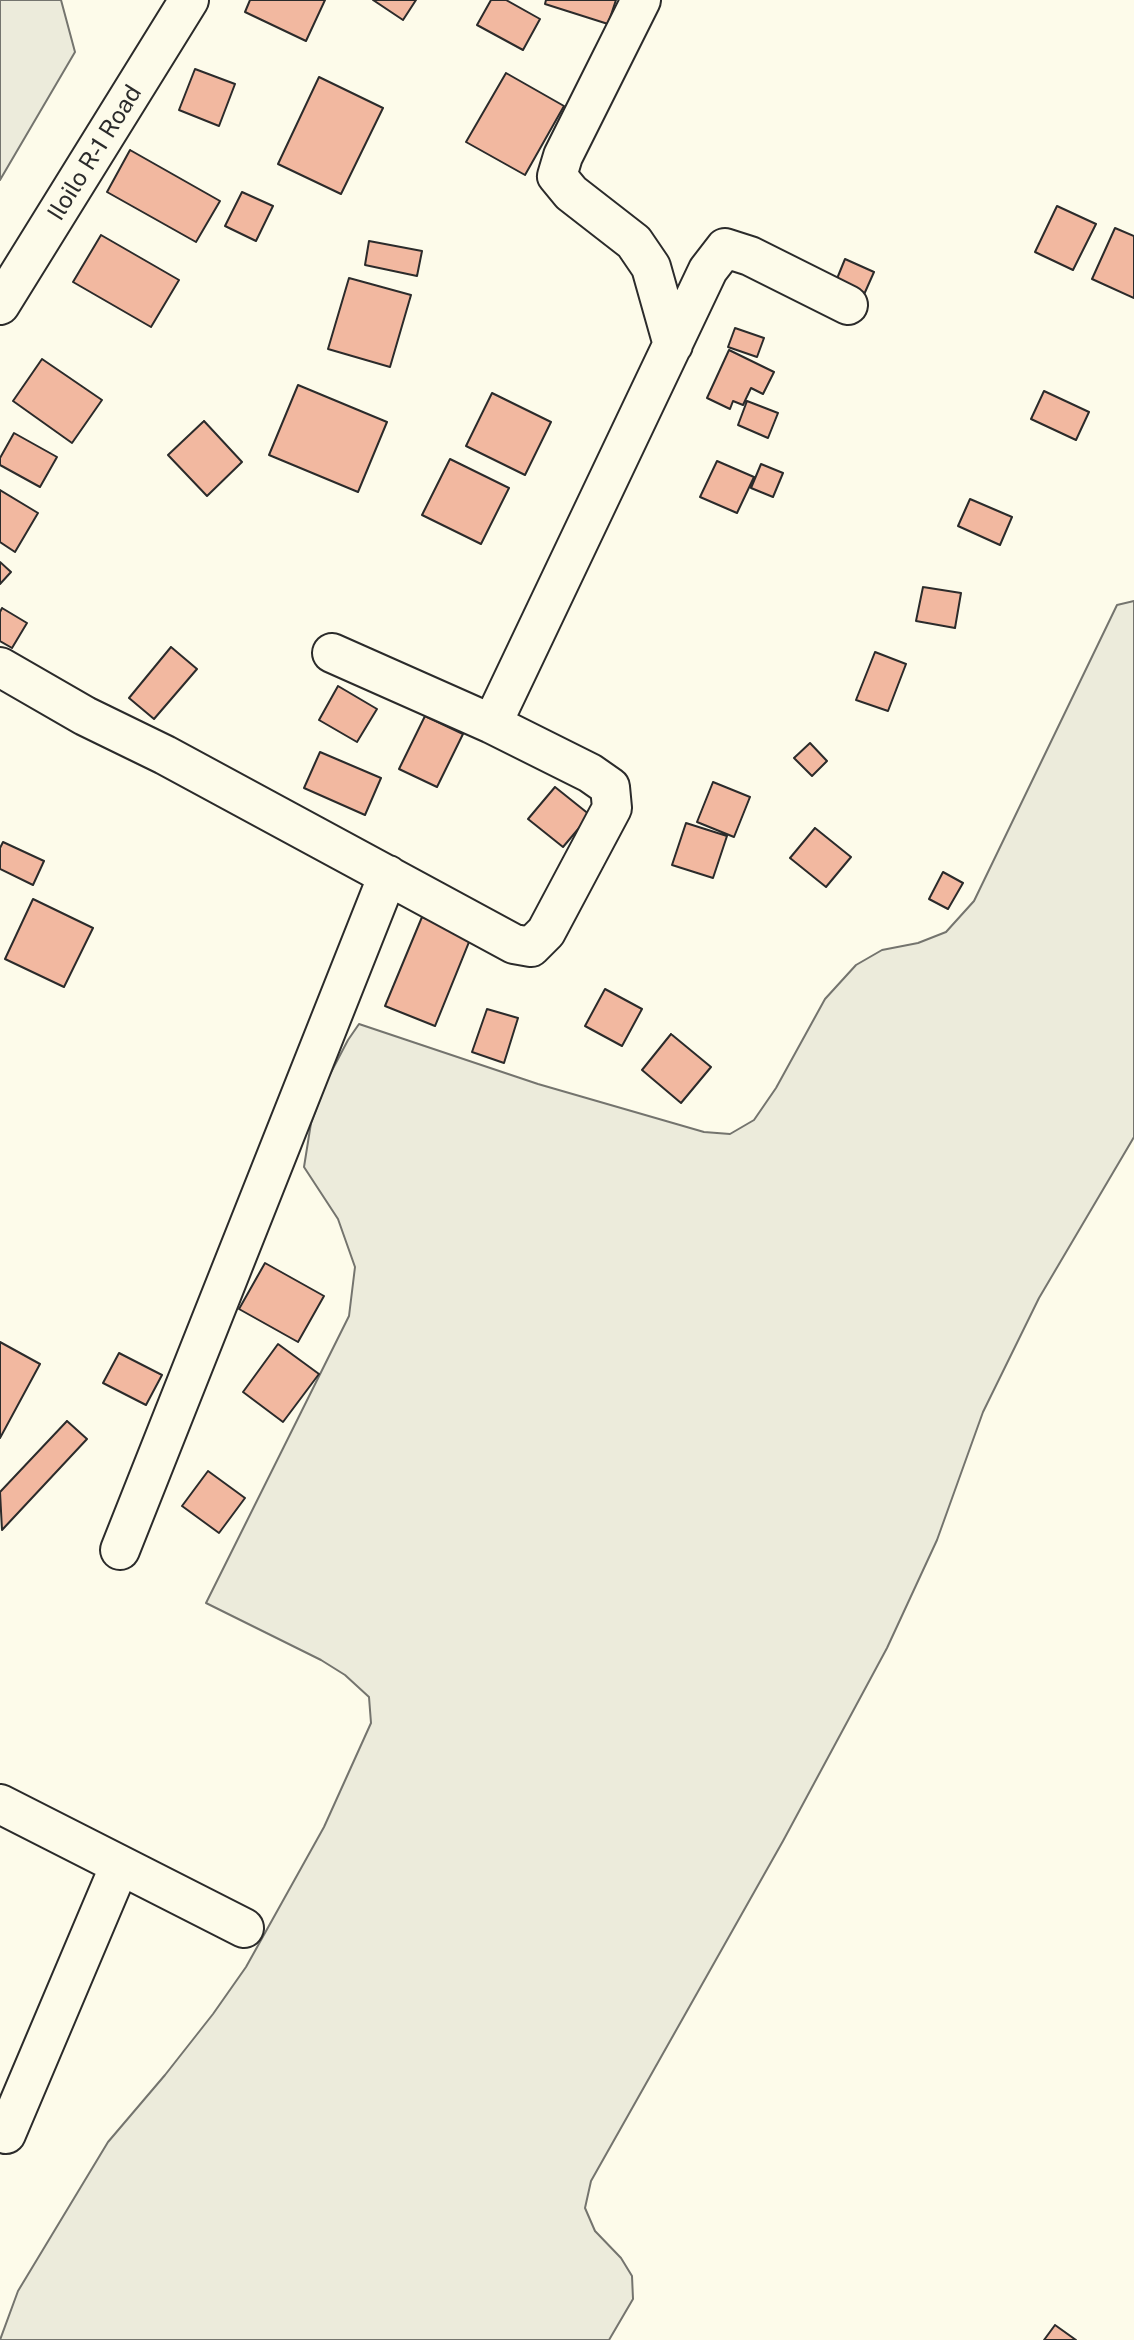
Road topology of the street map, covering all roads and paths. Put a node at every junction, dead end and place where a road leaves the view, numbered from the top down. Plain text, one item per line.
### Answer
1 (189, 0) edge
2 (641, 0) edge
3 (0, 305) edge
4 (848, 305) dead end
5 (673, 345) junction
6 (332, 653) dead end
7 (0, 667) edge
8 (492, 724) junction
9 (388, 875) junction
10 (120, 1550) dead end
11 (0, 1804) edge
12 (120, 1865) junction
13 (244, 1928) dead end
14 (6, 2134) dead end

1 - 3 street, Iloilo R-1 Road
2 - 5 street
4 - 5 street
5 - 8 street
6 - 8 street
7 - 9 street
8 - 9 street
9 - 10 street
11 - 12 street
12 - 13 street
12 - 14 street

